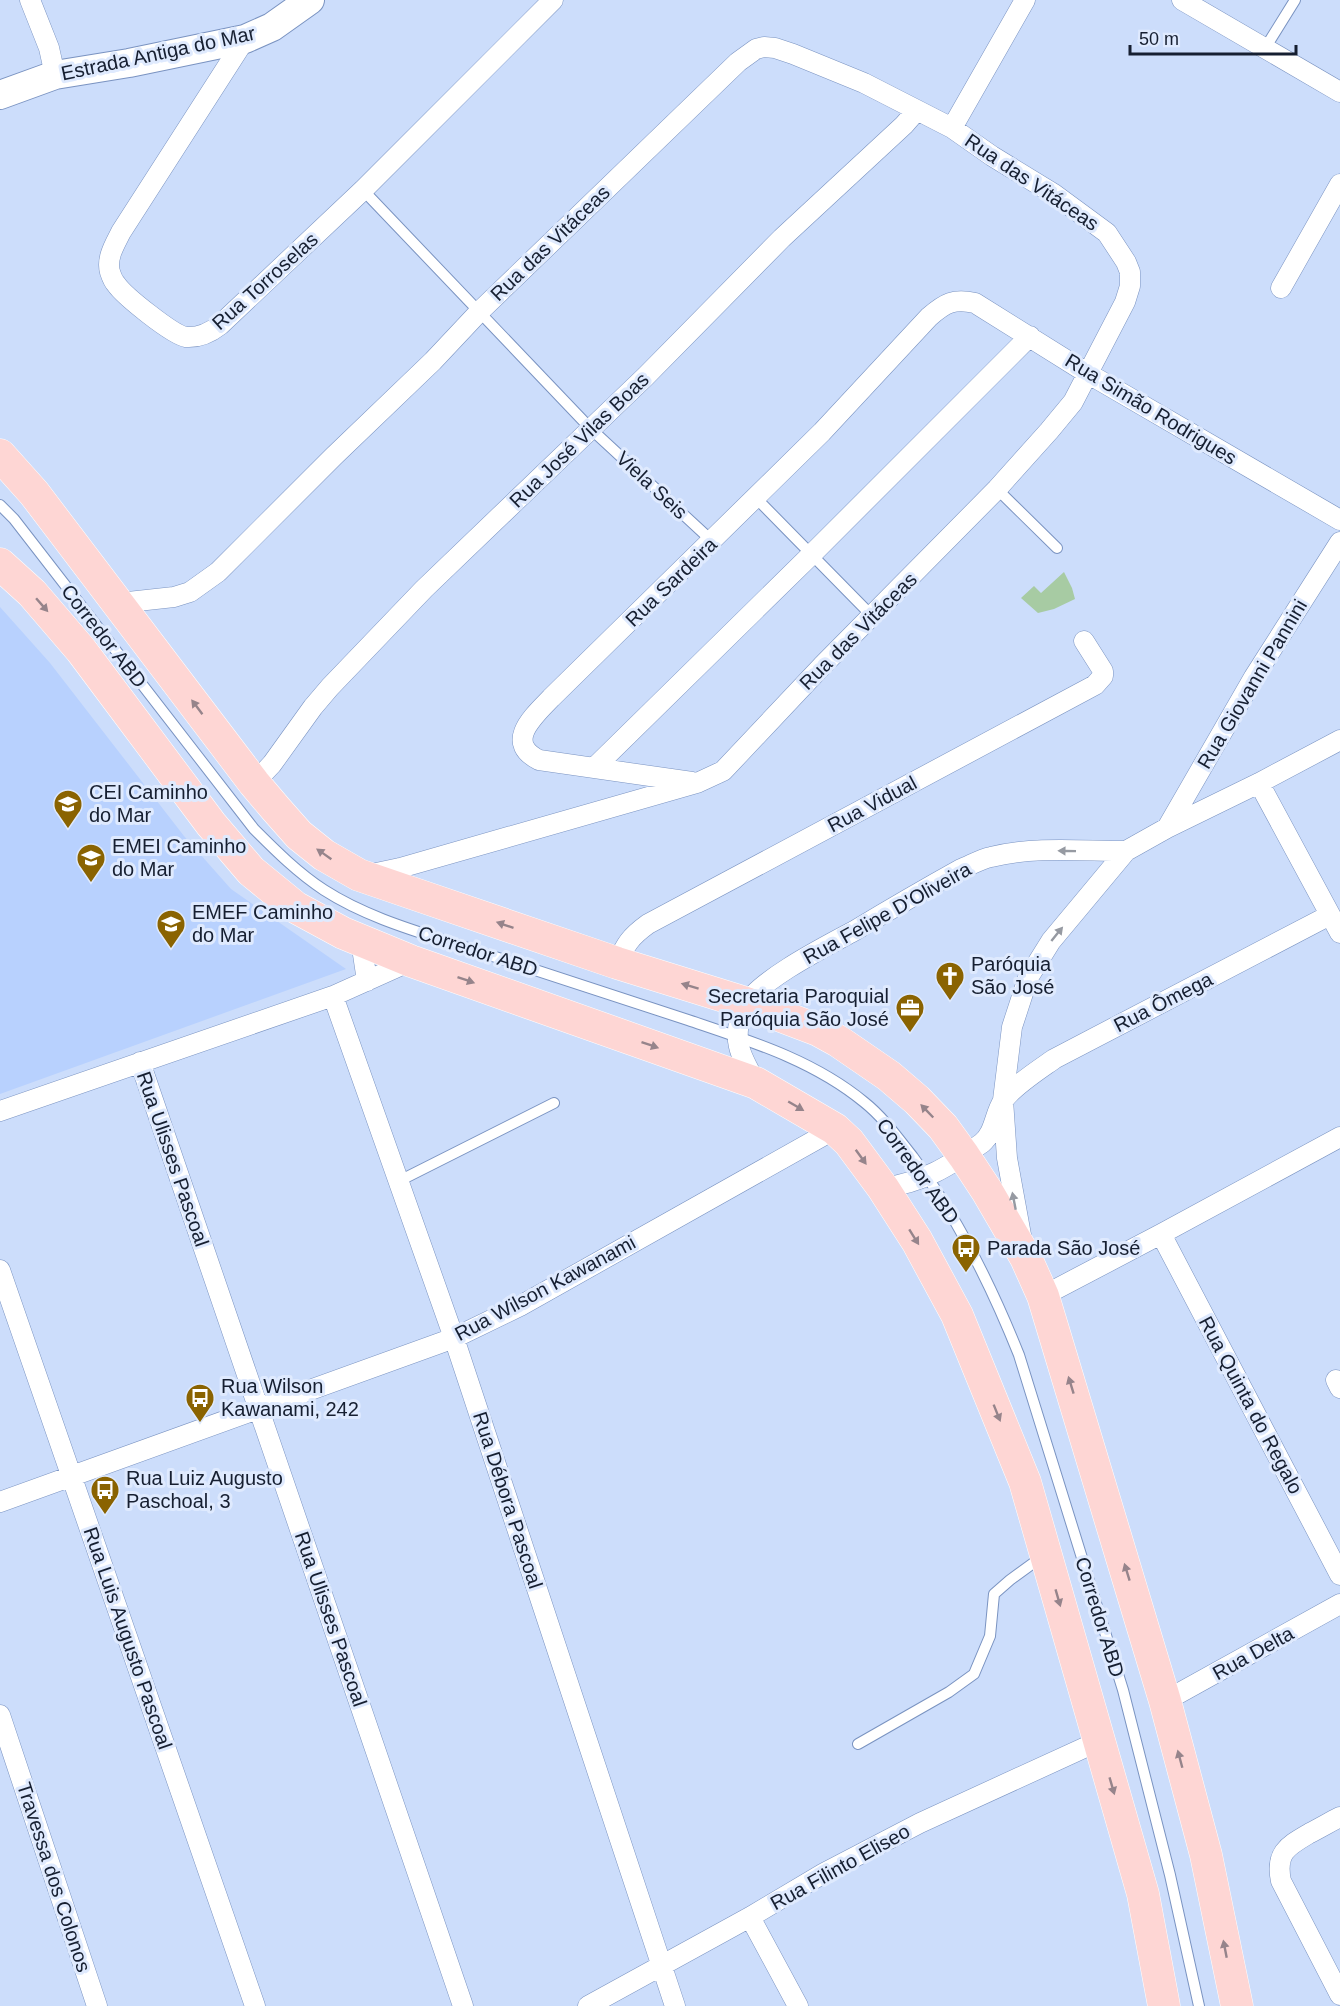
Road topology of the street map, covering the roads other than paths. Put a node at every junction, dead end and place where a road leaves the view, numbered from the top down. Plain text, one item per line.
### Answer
1 (30, 0) edge
2 (310, 0) edge
3 (553, 0) edge
4 (1025, 0) edge
5 (1182, 0) edge
6 (1295, 0) edge
7 (245, 39) junction
8 (1264, 50) junction
9 (55, 75) junction
10 (1340, 92) edge
11 (0, 95) edge
12 (917, 110) junction
13 (952, 128) junction
14 (1340, 184) edge
15 (363, 190) junction
16 (1281, 288) dead end
17 (962, 300) joint
18 (480, 311) junction
19 (1030, 336) junction
20 (1087, 373) junction
21 (591, 429) junction
22 (4, 469) edge
23 (997, 489) junction
24 (756, 498) junction
25 (0, 505) edge
26 (1340, 520) edge
27 (712, 541) junction
28 (1340, 543) edge
29 (1058, 548) dead end
30 (812, 554) junction
31 (0, 564) edge
32 (119, 603) junction
33 (872, 616) junction
34 (1084, 641) dead end
35 (1340, 740) edge
36 (596, 767) junction
37 (254, 783) junction
38 (697, 783) junction
39 (1259, 783) junction
40 (1167, 828) junction
41 (1126, 851) junction
42 (359, 875) junction
43 (1330, 915) junction
44 (1340, 933) edge
45 (362, 941) junction
46 (411, 961) junction
47 (617, 963) junction
48 (367, 981) junction
49 (333, 996) junction
50 (746, 1003) junction
51 (736, 1036) junction
52 (140, 1062) junction
53 (756, 1083) junction
54 (1003, 1100) junction
55 (554, 1103) dead end
56 (0, 1111) edge
57 (835, 1129) junction
58 (1340, 1137) edge
59 (964, 1156) junction
60 (927, 1177) junction
61 (399, 1181) junction
62 (883, 1188) junction
63 (1161, 1234) junction
64 (1026, 1258) junction
65 (0, 1270) edge
66 (1043, 1296) junction
67 (454, 1338) junction
68 (258, 1408) junction
69 (71, 1475) junction
70 (0, 1502) edge
71 (1046, 1554) junction
72 (1340, 1575) edge
73 (1340, 1604) edge
74 (1165, 1701) junction
75 (0, 1715) edge
76 (1099, 1741) junction
77 (858, 1744) dead end
78 (1340, 1817) edge
79 (750, 1917) junction
80 (661, 1966) junction
81 (1340, 1995) edge
82 (97, 2006) edge
83 (255, 2006) edge
84 (463, 2006) edge
85 (588, 2006) edge
86 (675, 2006) edge
87 (798, 2006) edge
88 (1164, 2006) edge
89 (1199, 2006) edge
90 (1237, 2006) edge

1 - 9 street
2 - 7 street, Estrada Antiga do Mar
3 - 15 street, Rua Torroselas
4 - 13 street
5 - 8 street
6 - 8 lane
7 - 9 street, Estrada Antiga do Mar
7 - 15 street, Rua Torroselas
8 - 10 street
9 - 11 street, Estrada Antiga do Mar
12 - 13 street, Rua das Vitáceas
12 - 18 street, Rua das Vitáceas
12 - 21 street, Rua José Vilas Boas
13 - 20 street, Rua das Vitáceas
14 - 16 street
15 - 18 lane, Viela Seis
17 - 19 street, Rua Simão Rodrigues
17 - 24 street, Rua Sardeira
18 - 21 lane, Viela Seis
18 - 32 street, Rua das Vitáceas
19 - 20 street, Rua Simão Rodrigues
19 - 30 street
20 - 23 street, Rua das Vitáceas
20 - 26 street, Rua Simão Rodrigues
21 - 27 lane, Viela Seis
21 - 37 street, Rua José Vilas Boas
22 - 32 main road
23 - 29 lane
23 - 33 street, Rua das Vitáceas
24 - 27 street, Rua Sardeira
24 - 30 lane
25 - 51 lane, Corredor ABD
27 - 36 street, Rua Sardeira
28 - 40 street, Rua Giovanni Pannini
30 - 33 lane
30 - 36 street
31 -> 45 main road
37 -> 32 main road
33 - 38 street, Rua das Vitáceas
34 - 47 street, Rua Vidual
35 - 39 street
36 - 38 street, Rua Sardeira
42 -> 37 main road
38 - 42 street, Rua das Vitáceas
39 - 40 street
39 - 43 street
40 - 41 street
41 -> 50 street, Rua Felipe D'Oliveira
54 -> 41 street
47 -> 42 main road
43 - 44 street
43 - 54 street, Rua Ômega
45 - 46 main road
45 - 48 street
46 - 48 street
46 -> 53 main road
50 -> 47 main road
48 - 49 street
49 - 52 street
49 - 61 street, Rua Débora Pascoal
50 - 51 street, Rua Felipe D'Oliveira
59 -> 50 main road
51 - 53 street
51 - 60 lane, Corredor ABD
52 - 56 street
52 - 68 street, Rua Ulisses Pascoal
53 -> 57 main road
54 - 59 street
64 -> 54 street
55 - 61 lane
57 -> 62 main road
57 - 67 street, Rua Wilson Kawanami
58 - 63 street
59 - 60 street
59 - 64 main road
60 - 62 street
60 - 89 lane, Corredor ABD
61 - 67 street, Rua Débora Pascoal
62 -> 71 main road
63 - 66 street
63 - 72 street, Rua Quinta do Regalo
64 - 66 main road
65 - 69 street, Rua Luis Augusto Pascoal
74 -> 66 main road
67 - 68 street, Rua Wilson Kawanami
67 - 80 street, Rua Débora Pascoal
68 - 69 street, Rua Wilson Kawanami
68 - 84 street, Rua Ulisses Pascoal
69 - 70 street
69 - 83 street, Rua Luis Augusto Pascoal
71 -> 76 main road
71 - 77 lane
73 - 74 street, Rua Delta
90 -> 74 main road
75 - 82 street, Travessa dos Colonos
76 - 79 street, Rua Filinto Eliseo
76 -> 88 main road
78 - 81 street
79 - 80 street, Rua Filinto Eliseo
79 - 87 street
80 - 85 street, Rua Filinto Eliseo
80 - 86 street, Rua Débora Pascoal

